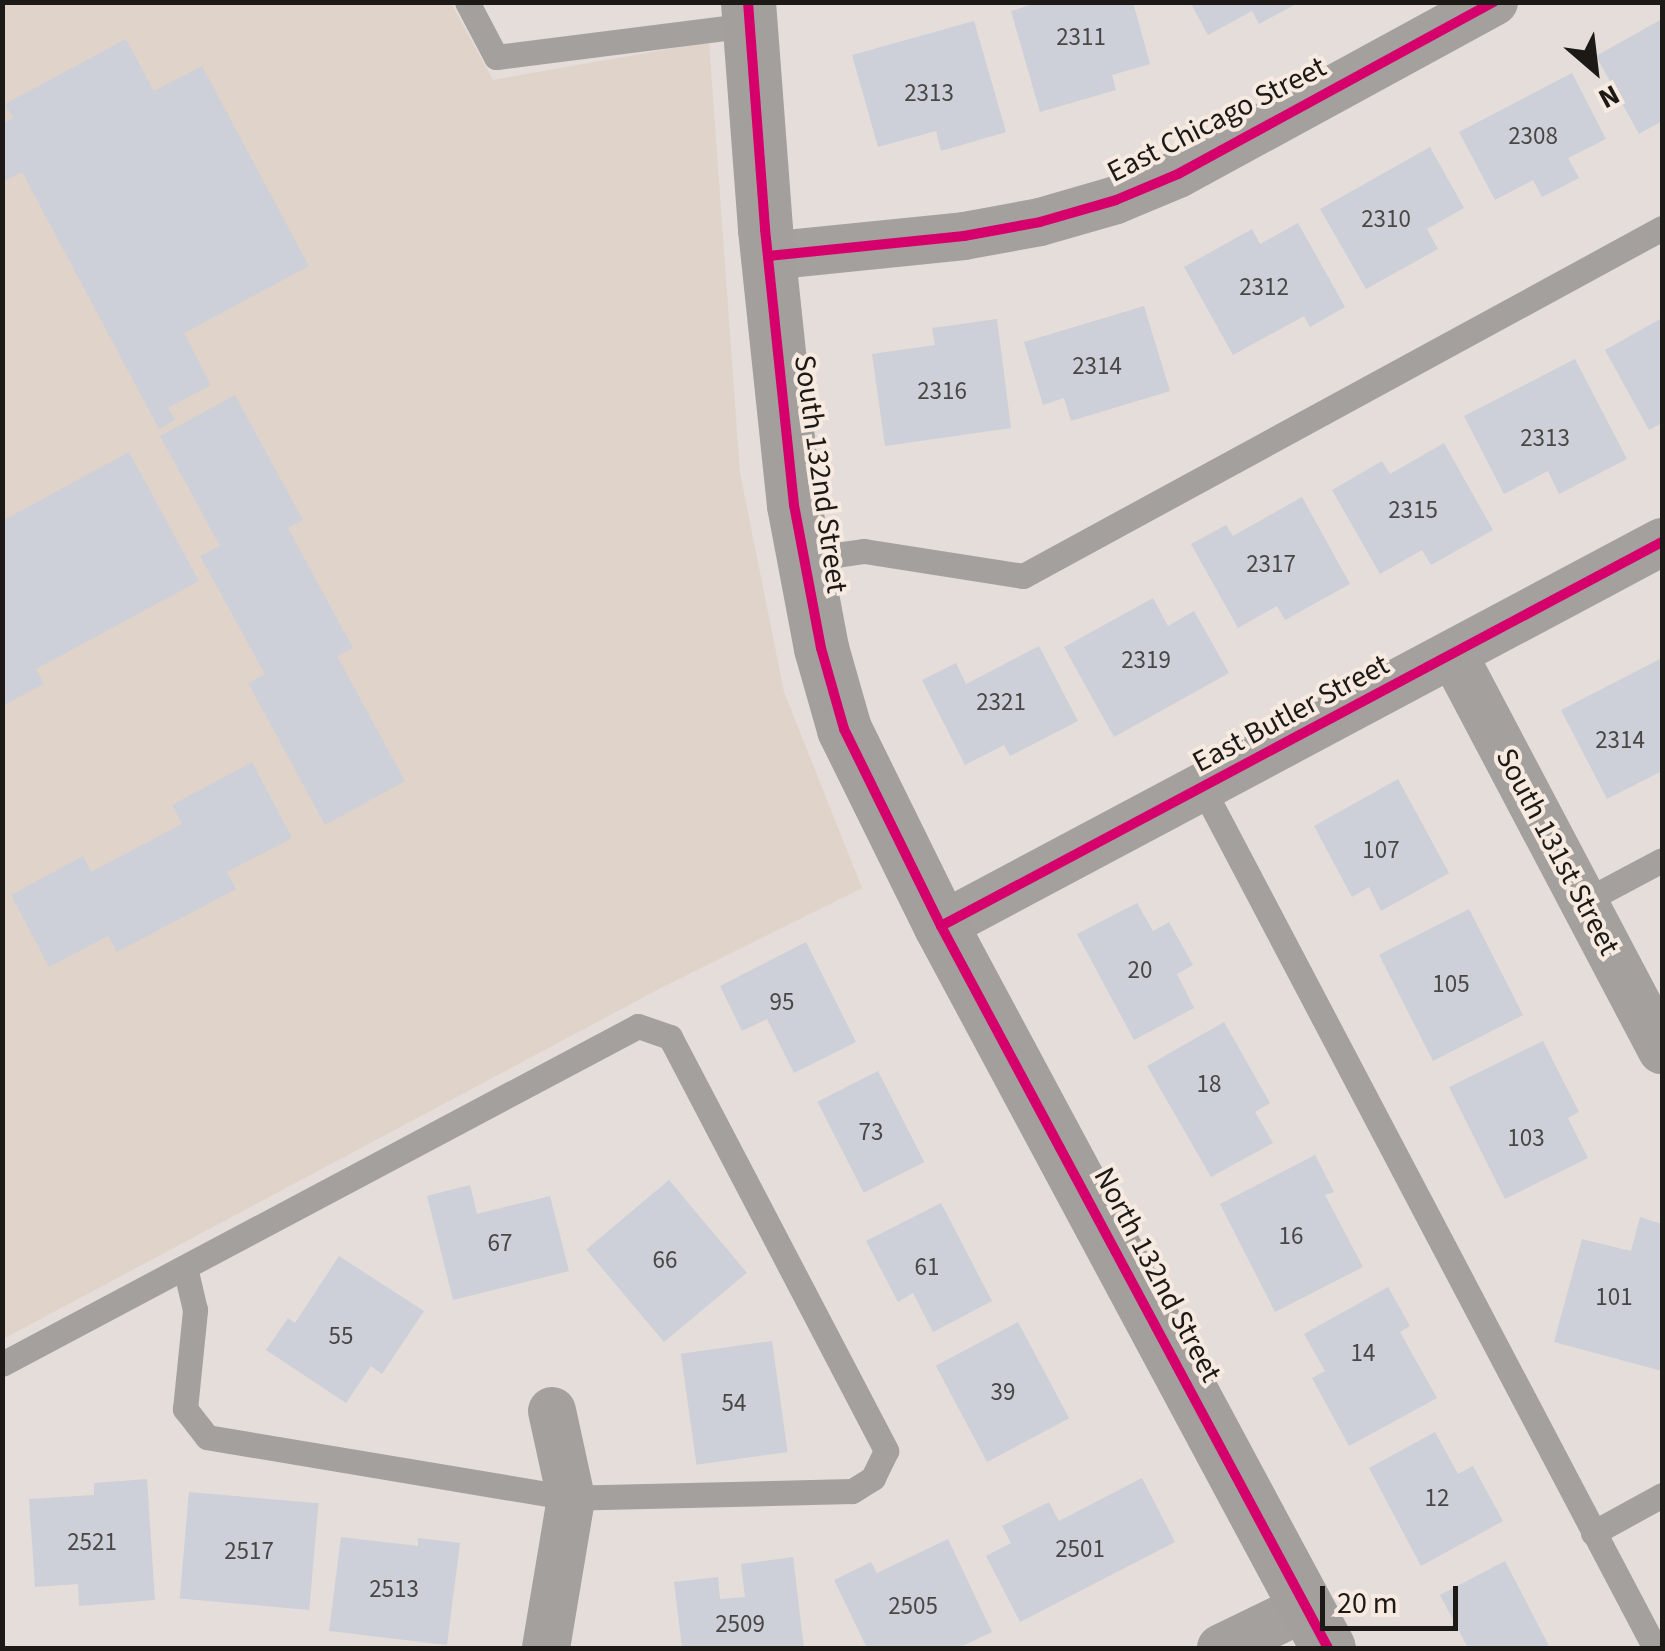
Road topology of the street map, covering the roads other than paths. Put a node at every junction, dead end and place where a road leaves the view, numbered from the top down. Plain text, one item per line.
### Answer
1 (467, 2) edge
2 (1494, 2) edge
3 (749, 14) edge
4 (1662, 228) edge
5 (768, 256) junction
6 (1662, 542) edge
7 (802, 560) junction
8 (1453, 654) junction
9 (1203, 790) junction
10 (1662, 860) edge
11 (1583, 902) junction
12 (941, 926) junction
13 (1662, 1050) edge
14 (185, 1267) junction
15 (2, 1364) edge
16 (552, 1411) dead end
17 (1662, 1495) edge
18 (570, 1498) junction
19 (1593, 1533) junction
20 (1317, 1628) edge
21 (546, 1648) edge
22 (1221, 1648) edge
23 (1655, 1648) edge

1 - 3 lane
2 - 5 street, East Chicago Street
3 - 5 street, South 132nd Street
4 - 7 lane
5 - 7 street, South 132nd Street
6 - 8 street, East Butler Street
7 - 12 street, South 132nd Street
8 - 9 street, East Butler Street
8 - 11 street, South 131st Street
9 - 12 street, East Butler Street
9 - 19 lane
10 - 11 lane
11 - 13 street, South 131st Street
12 - 20 street, North 132nd Street
14 - 15 lane
14 - 18 lane
14 - 18 lane
16 - 18 street
17 - 19 lane
18 - 21 street
19 - 23 lane
20 - 22 street

